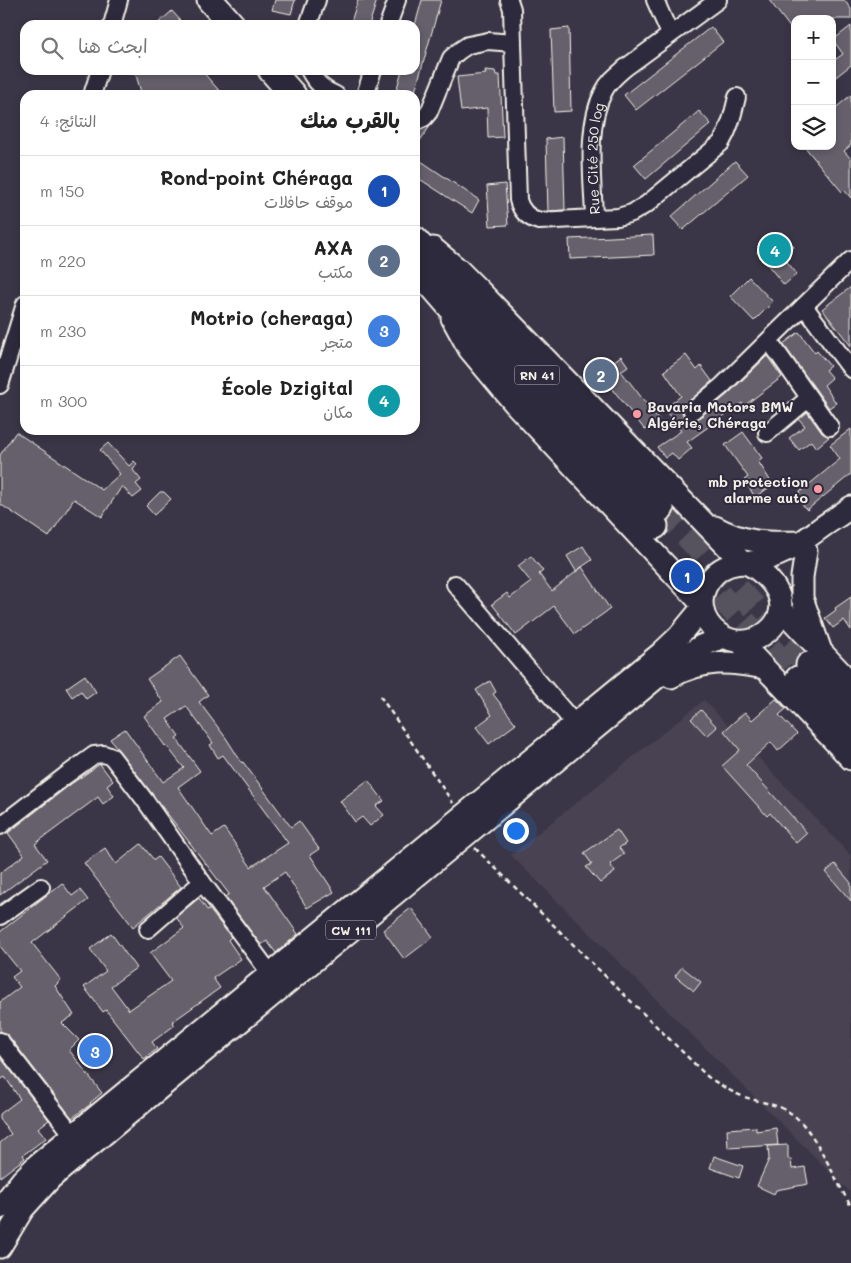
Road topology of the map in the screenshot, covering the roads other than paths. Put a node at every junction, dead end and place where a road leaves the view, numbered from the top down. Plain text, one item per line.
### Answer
1 (119, 0) edge
2 (190, 0) edge
3 (210, 0) edge
4 (317, 0) edge
5 (397, 0) edge
6 (509, 0) edge
7 (656, 0) edge
8 (718, 0) edge
9 (113, 20) edge
10 (207, 20) edge
11 (228, 20) edge
12 (310, 20) edge
13 (390, 20) edge
14 (670, 34) junction
15 (513, 43) junction
16 (98, 75) edge
17 (255, 75) edge
18 (275, 75) edge
19 (312, 75) edge
20 (371, 75) edge
21 (94, 90) edge
22 (269, 90) edge
23 (289, 90) edge
24 (325, 90) edge
25 (367, 90) edge
26 (737, 97) dead end
27 (420, 120) edge
28 (594, 218) junction
29 (420, 238) edge
30 (420, 246) edge
31 (848, 268) edge
32 (420, 272) edge
33 (446, 302) junction
34 (804, 306) junction
35 (20, 320) edge
36 (773, 336) junction
37 (851, 369) edge
38 (0, 385) edge
39 (809, 398) junction
40 (692, 411) dead end
41 (830, 427) dead end
42 (767, 433) dead end
43 (845, 511) edge
44 (701, 519) junction
45 (804, 547) junction
46 (744, 563) junction
47 (455, 584) dead end
48 (780, 603) junction
49 (702, 606) junction
50 (732, 640) junction
51 (810, 665) junction
52 (765, 668) junction
53 (851, 683) edge
54 (631, 699) junction
55 (851, 710) edge
56 (575, 724) junction
57 (851, 735) edge
58 (851, 759) edge
59 (0, 826) edge
60 (463, 826) junction
61 (202, 882) junction
62 (42, 887) dead end
63 (0, 916) edge
64 (148, 929) dead end
65 (270, 974) junction
66 (0, 1041) edge
67 (73, 1135) junction
68 (8, 1204) edge
69 (0, 1247) edge

1 - 9 street
2 - 10 highway
3 - 11 highway
4 - 12 street
5 - 13 street
6 - 15 street, Rue Cité 250 log
7 - 14 street
8 - 14 street, Rue Cité 250 log
14 - 28 street, Rue Cité 250 log
15 - 27 street
15 - 28 street, Rue Cité 250 log
16 - 21 street
17 - 22 highway
18 - 23 highway
19 - 24 street
20 - 25 street
26 - 28 street
29 - 44 main road
30 - 33 highway, RN 41
31 - 34 street
32 - 33 highway, RN 41
33 - 49 main road
34 - 36 street
34 - 37 street
35 - 38 street
36 - 39 street
36 - 40 street
39 - 41 street
39 - 42 street
43 - 45 main road
44 - 45 main road
44 - 46 main road
45 - 46 main road
45 - 48 main road
45 - 51 main road
46 - 48 main road
46 - 49 main road
47 - 56 street
48 - 50 main road
48 - 51 main road
49 - 50 main road
49 - 56 main road, CW 111
50 - 52 main road
50 - 54 main road, CW 111
51 - 53 main road
51 - 55 highway
51 - 57 highway
52 - 54 main road
52 - 58 main road
54 - 60 main road, CW 111
56 - 60 main road, CW 111
59 - 61 street
60 - 65 main road, CW 111
60 - 68 main road, CW 111
61 - 64 street
61 - 65 street
62 - 63 street
65 - 67 main road, CW 111
66 - 67 street
67 - 68 main road, CW 111
68 - 69 main road, CW 111

